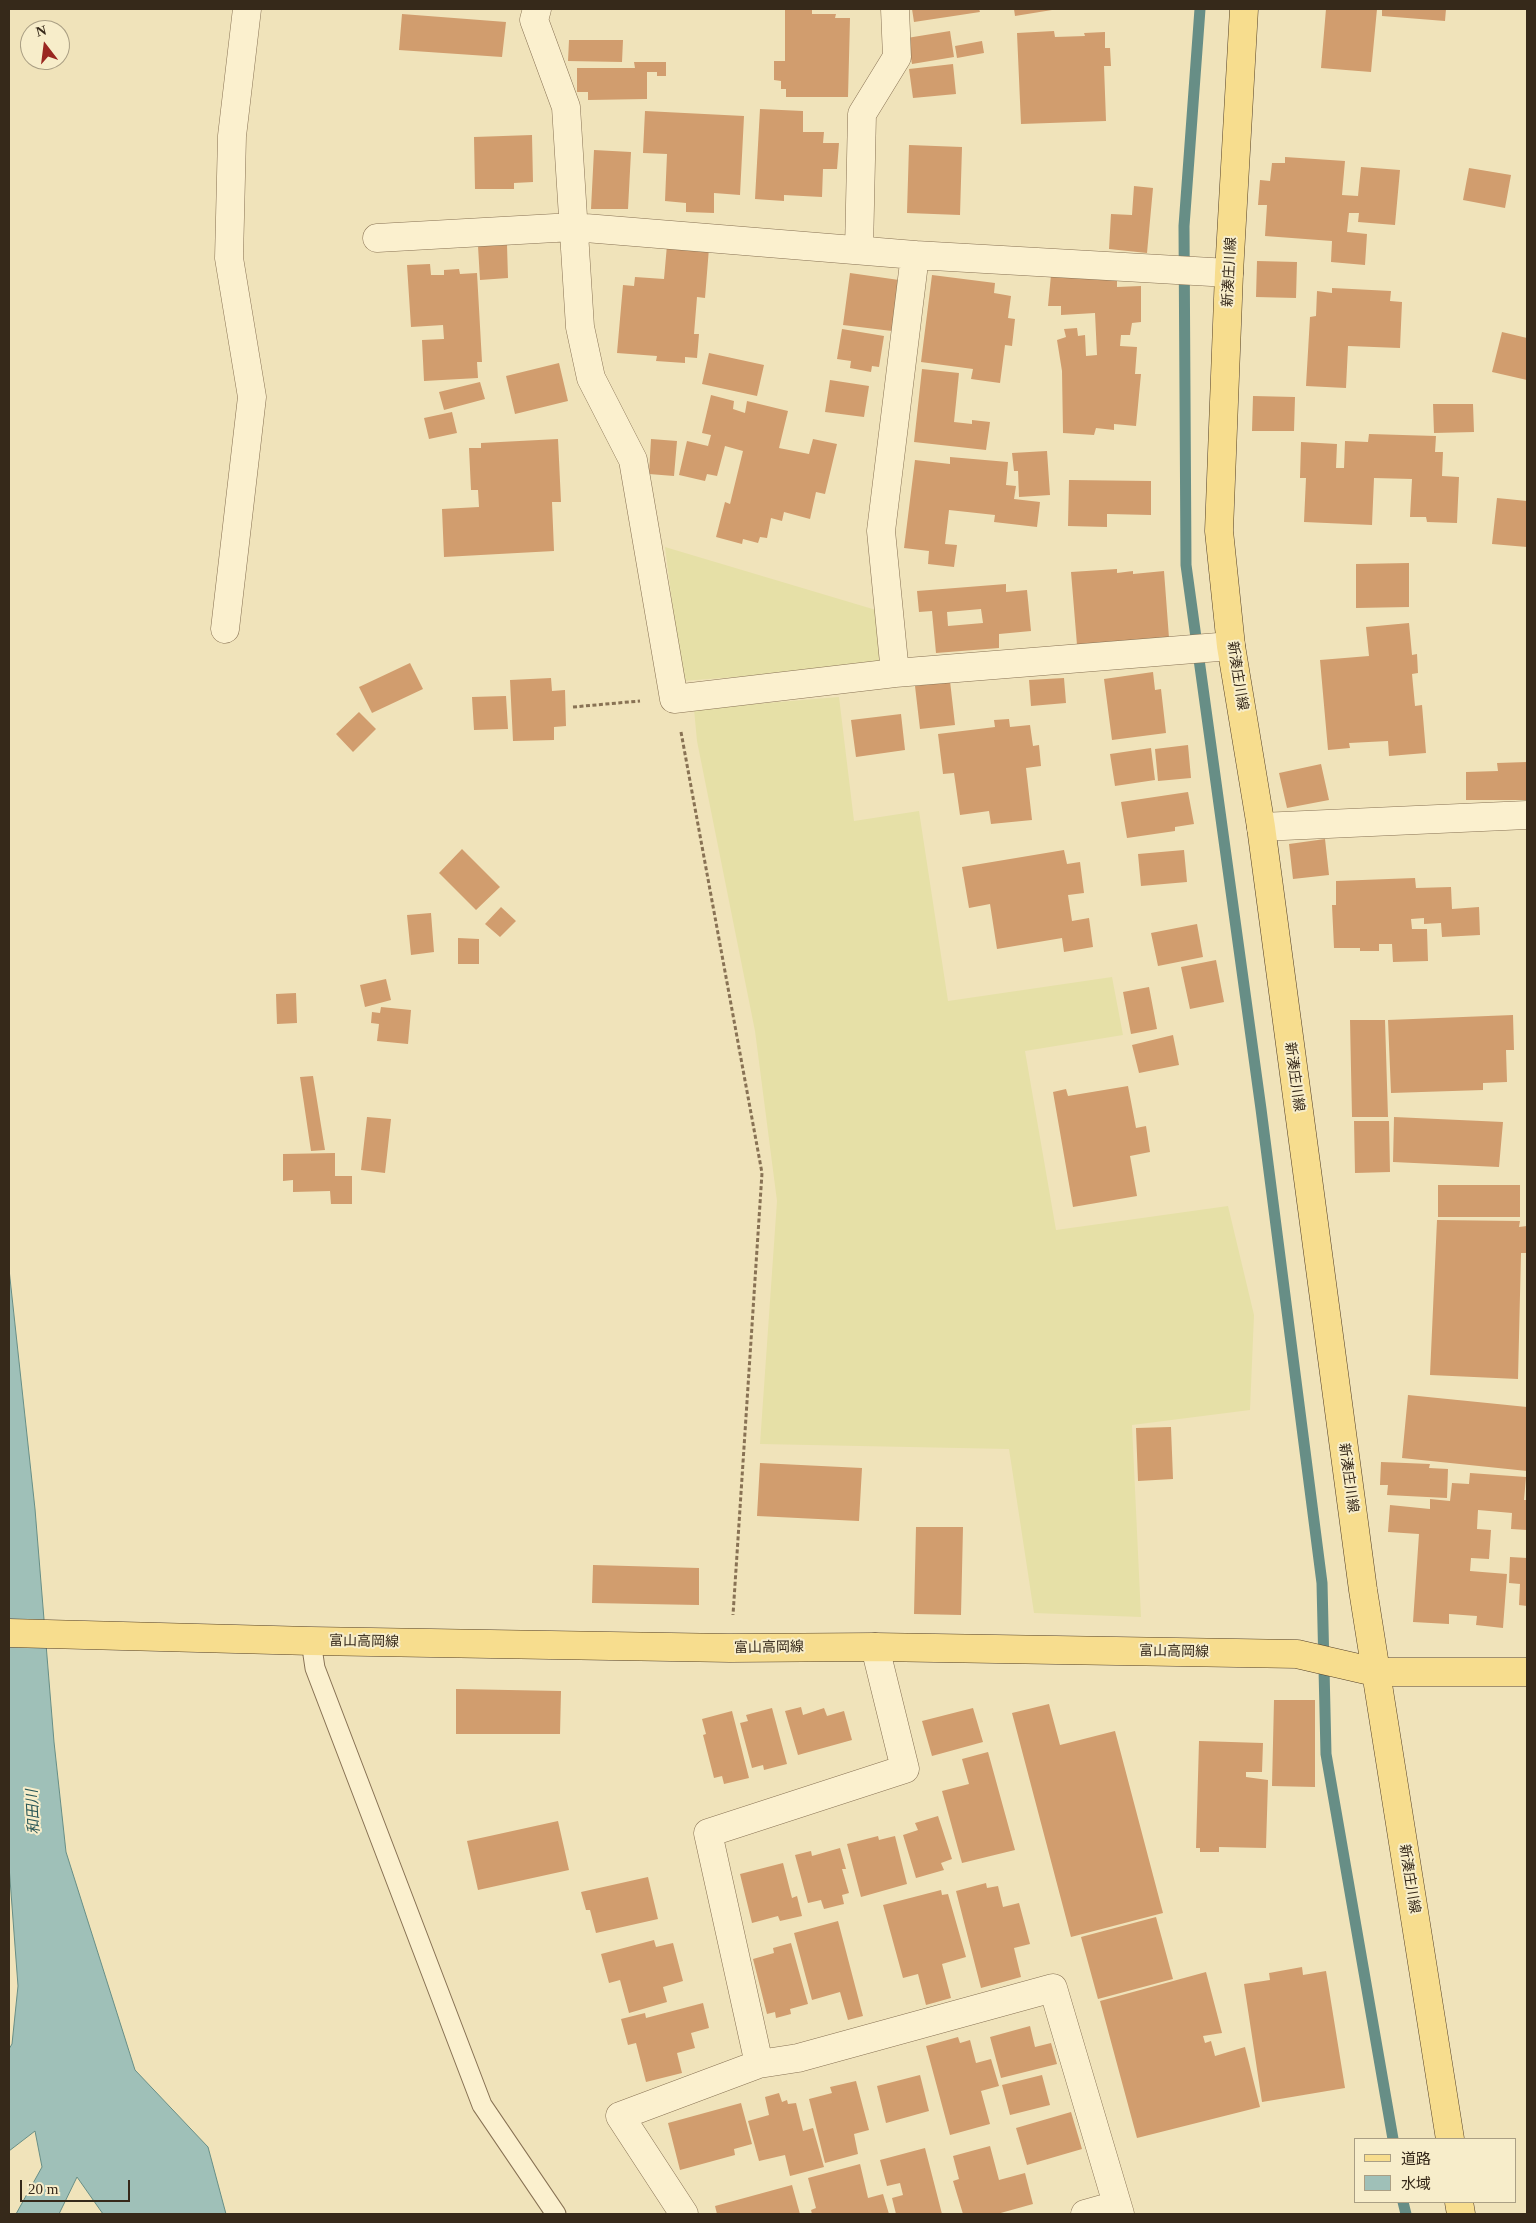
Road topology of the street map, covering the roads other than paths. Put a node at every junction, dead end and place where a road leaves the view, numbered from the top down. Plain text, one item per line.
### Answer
1 (247, 9) edge
2 (537, 9) edge
3 (895, 9) edge
4 (1244, 9) edge
5 (573, 226) junction
6 (377, 238) dead end
7 (859, 250) junction
8 (915, 255) junction
9 (1229, 272) junction
10 (225, 629) dead end
11 (1232, 646) junction
12 (895, 673) junction
13 (1527, 815) edge
14 (1261, 827) junction
15 (9, 1633) edge
16 (304, 1641) junction
17 (875, 1647) junction
18 (1375, 1672) junction
19 (1527, 1672) edge
20 (759, 2064) junction
21 (1450, 2138) edge
22 (1118, 2210) edge
23 (556, 2214) edge
24 (684, 2214) edge
25 (1085, 2214) edge

1 - 10 street
2 - 5 street
3 - 7 street
4 - 9 main road, 新湊庄川線
5 - 6 street
5 - 7 street
5 - 12 street
7 - 8 street
8 - 9 street
8 - 12 street
9 - 11 main road, 新湊庄川線
11 - 12 street
11 - 14 main road, 新湊庄川線
13 - 14 street
14 - 18 main road, 新湊庄川線
15 - 16 main road, 富山高岡線
16 - 17 main road, 富山高岡線
16 - 23 lane
17 - 18 main road, 富山高岡線
17 - 20 street
18 - 19 main road, 富山高岡線
18 - 21 main road, 新湊庄川線
20 - 22 street
20 - 24 street
22 - 25 street

